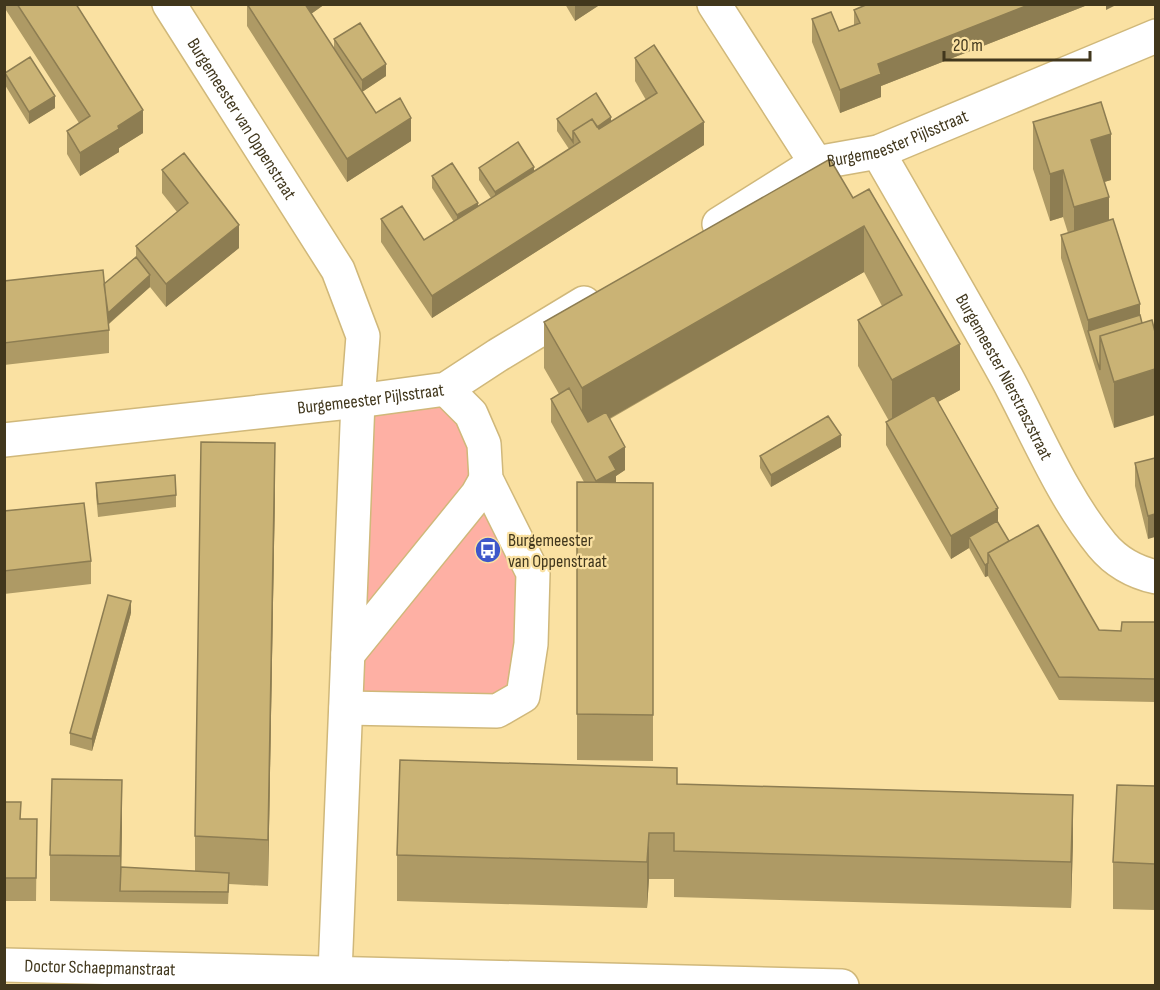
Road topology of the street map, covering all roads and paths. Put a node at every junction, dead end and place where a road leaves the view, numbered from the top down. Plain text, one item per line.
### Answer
1 (169, 4) edge
2 (714, 4) edge
3 (1155, 36) edge
4 (878, 152) junction
5 (816, 163) junction
6 (690, 241) edge
7 (609, 289) edge
8 (446, 389) junction
9 (358, 401) junction
10 (4, 440) edge
11 (486, 479) junction
12 (1155, 577) edge
13 (348, 654) junction
14 (346, 708) junction
15 (4, 966) edge
16 (335, 973) junction
17 (229, 978) edge
18 (290, 979) edge
19 (842, 986) edge

1 - 9 street, Burgemeester van Oppenstraat
2 - 5 street
3 - 4 street, Burgemeester Pijlsstraat
4 - 5 street, Burgemeester Pijlsstraat
4 - 12 street, Burgemeester Nierstraszstraat
5 - 6 street, Burgemeester Pijlsstraat
7 - 8 street, Burgemeester Pijlsstraat
8 - 9 street, Burgemeester Pijlsstraat
8 - 11 street
9 - 10 street, Burgemeester Pijlsstraat
9 - 13 street, Burgemeester van Oppenstraat
11 - 13 street
11 - 14 street
13 - 14 street, Burgemeester van Oppenstraat
14 - 16 street, Burgemeester van Oppenstraat
15 - 17 street, Doctor Schaepmanstraat
16 - 18 street, Doctor Schaepmanstraat
16 - 19 street, Doctor Schaepmanstraat
17 - 18 street, Doctor Schaepmanstraat

